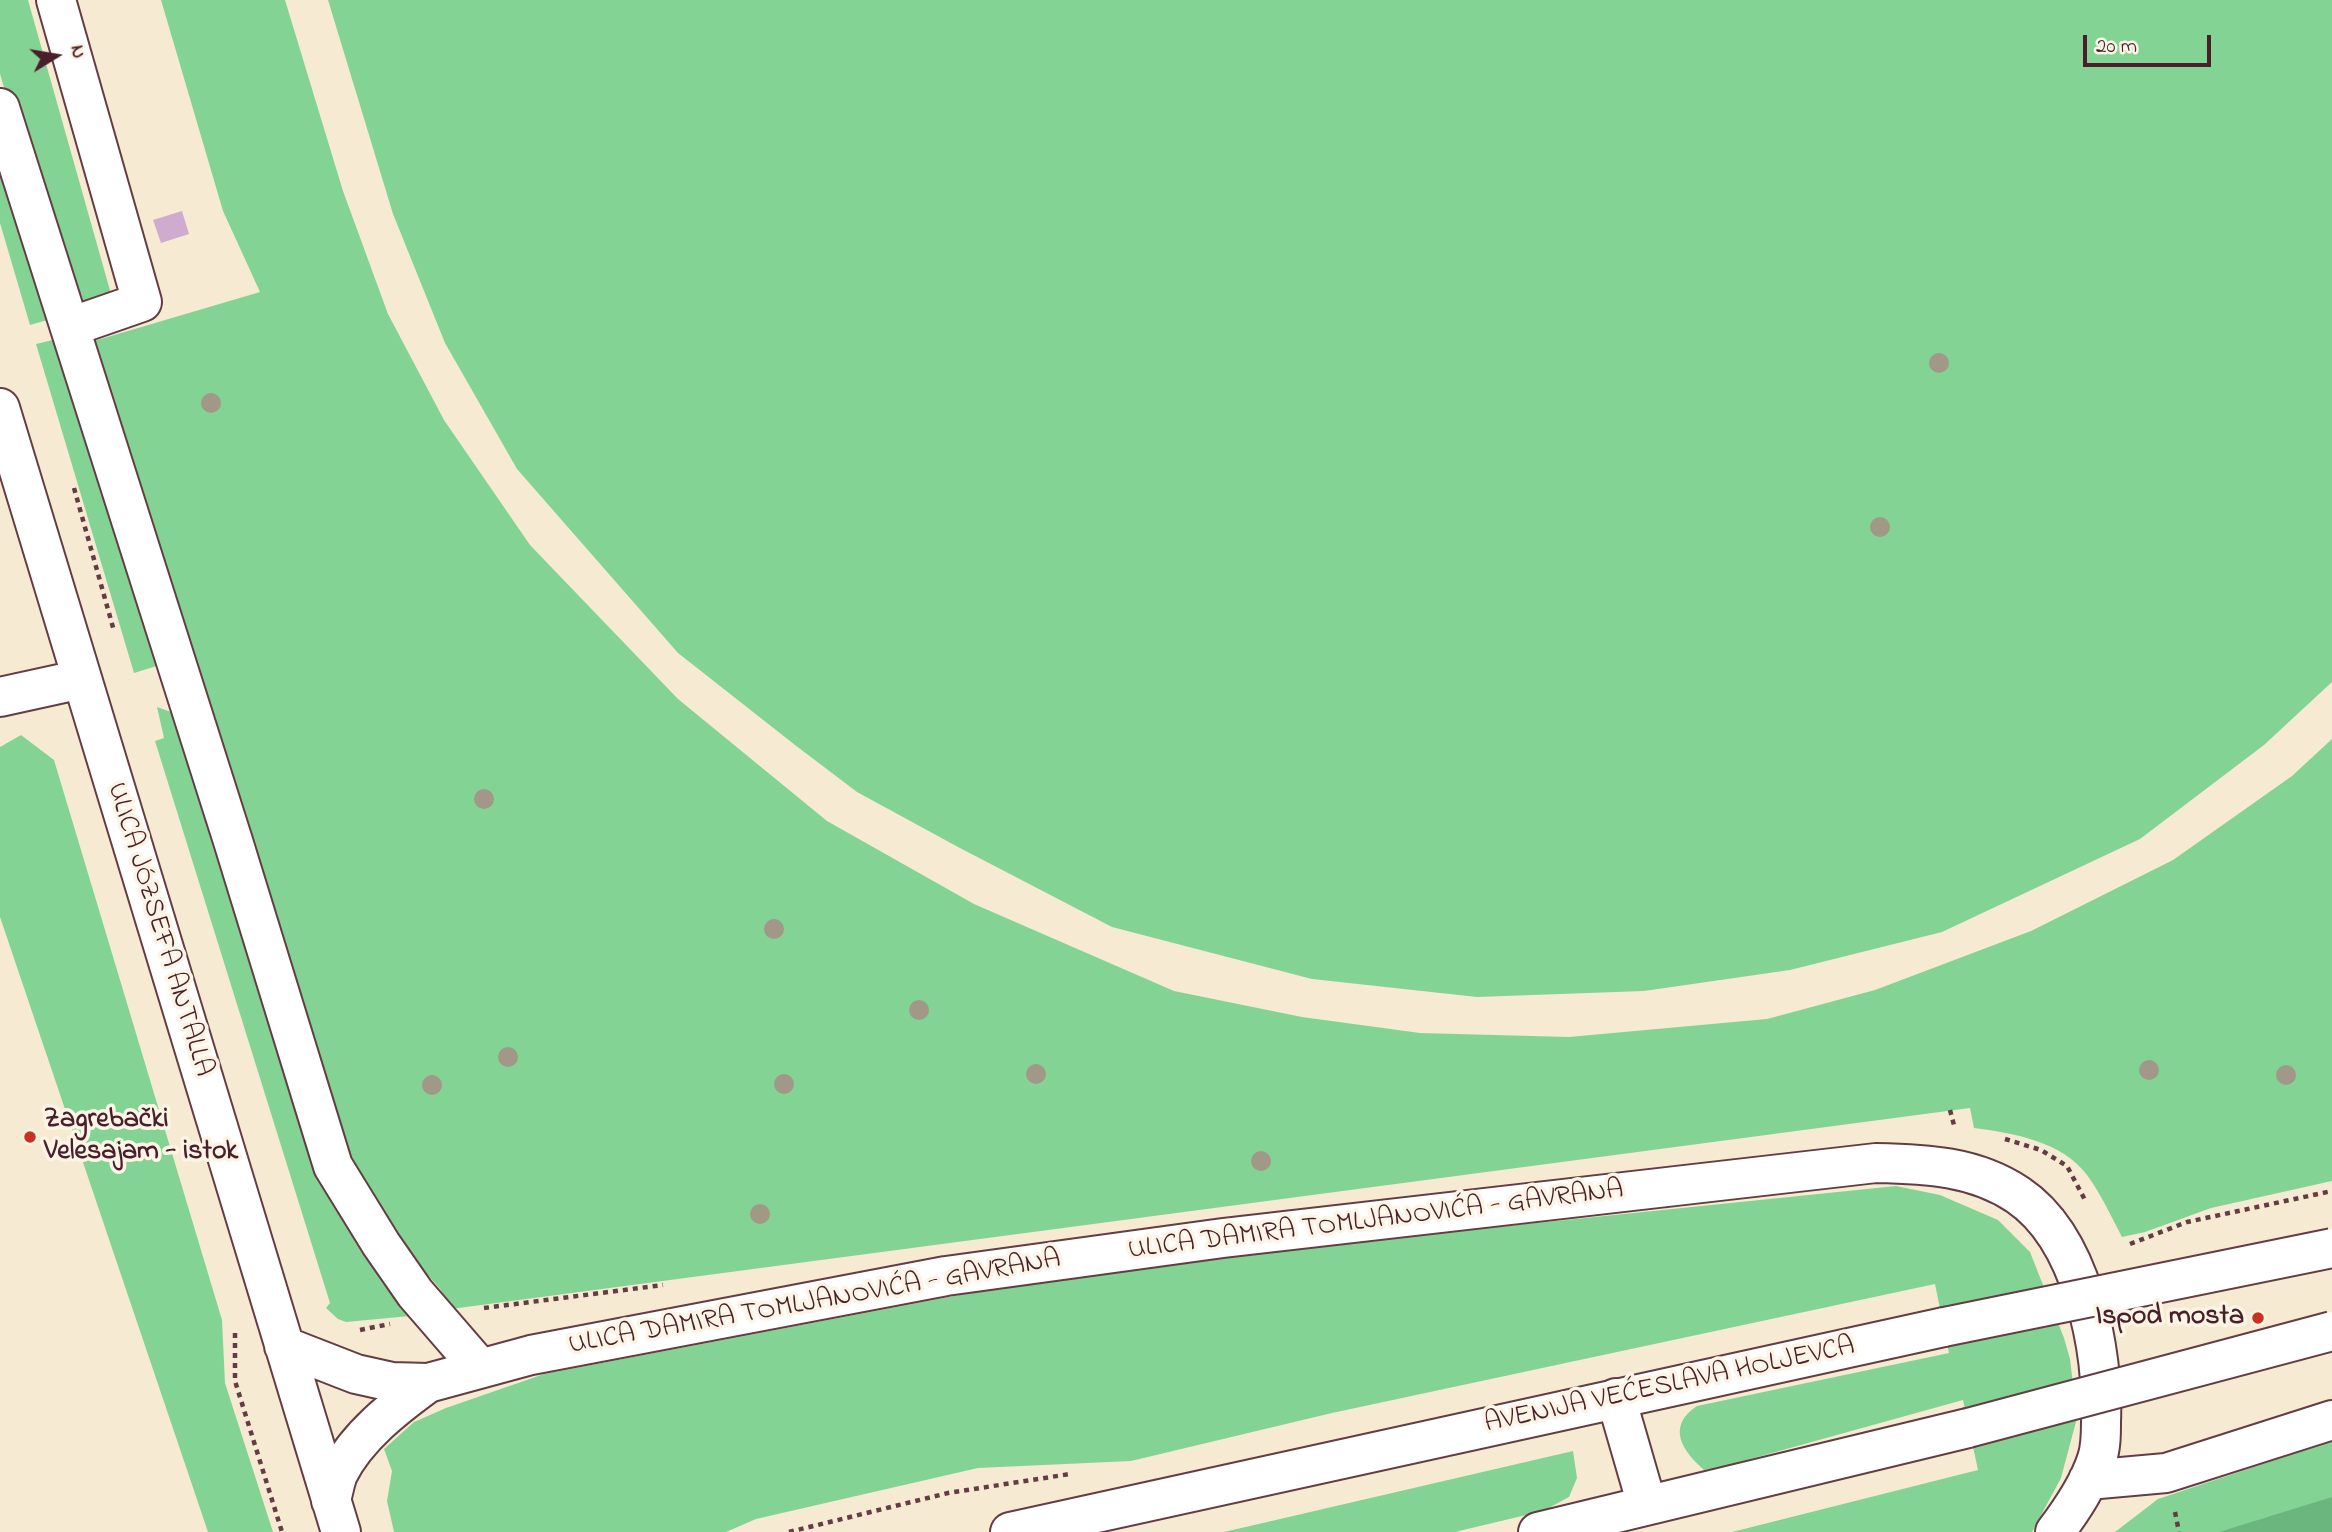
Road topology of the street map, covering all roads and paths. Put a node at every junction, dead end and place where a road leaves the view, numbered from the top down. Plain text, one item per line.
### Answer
1 (56, 0) edge
2 (0, 108) edge
3 (70, 327) junction
4 (0, 408) edge
5 (73, 485) dead end
6 (116, 638) dead end
7 (82, 679) junction
8 (0, 697) edge
9 (1950, 1110) dead end
10 (1955, 1130) dead end
11 (2332, 1191) edge
12 (2332, 1248) edge
13 (2079, 1282) junction
14 (2332, 1331) edge
15 (284, 1346) junction
16 (479, 1367) junction
17 (428, 1382) junction
18 (1616, 1398) junction
19 (247, 1420) dead end
20 (2332, 1420) edge
21 (2088, 1480) junction
22 (1647, 1505) junction
23 (336, 1517) edge
24 (282, 1532) edge
25 (1010, 1532) edge
26 (1538, 1532) edge
27 (2055, 1532) edge

1 - 3 street
2 - 3 street
3 - 16 street
4 - 7 street, ULICA JÓZSEFA ANTALLA
5 - 6 path
7 - 8 street
7 - 15 street, ULICA JÓZSEFA ANTALLA
9 - 10 path
11 - 13 path
12 - 18 street, AVENIJA VEĆESLAVA HOLJEVCA, bridge
13 - 16 street, ULICA DAMIRA TOMLJANOVIĆA - GAVRANA
13 - 21 street, ULICA DAMIRA TOMLJANOVIĆA - GAVRANA
14 - 22 street, bridge
15 - 17 street, ULICA DAMIRA TOMLJANOVIĆA - GAVRANA
15 - 23 street, ULICA JÓZSEFA ANTALLA
16 - 17 street, ULICA DAMIRA TOMLJANOVIĆA - GAVRANA
17 - 23 street, ULICA DAMIRA TOMLJANOVIĆA - GAVRANA
18 - 22 street
18 - 25 street, AVENIJA VEĆESLAVA HOLJEVCA
19 - 24 path
20 - 21 street
21 - 27 street, ULICA DAMIRA TOMLJANOVIĆA - GAVRANA
22 - 26 street

